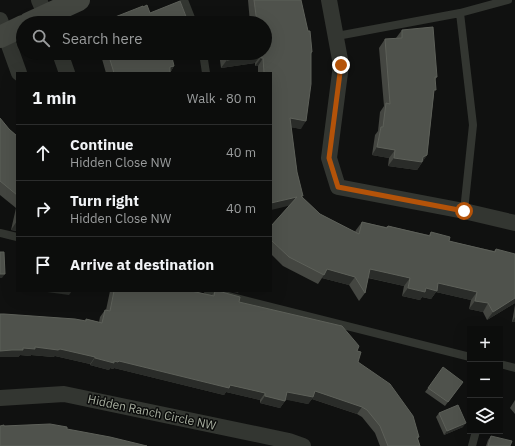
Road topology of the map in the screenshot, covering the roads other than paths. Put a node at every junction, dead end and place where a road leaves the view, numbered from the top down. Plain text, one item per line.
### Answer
1 (79, 0) edge
2 (184, 0) edge
3 (330, 0) edge
4 (508, 0) edge
5 (460, 13) junction
6 (41, 15) edge
7 (190, 16) edge
8 (7, 30) edge
9 (337, 36) junction
10 (63, 60) edge
11 (204, 60) edge
12 (19, 72) edge
13 (68, 72) edge
14 (206, 72) edge
15 (464, 211) junction
16 (515, 223) edge
17 (0, 233) edge
18 (16, 237) edge
19 (212, 292) edge
20 (467, 356) edge
21 (503, 365) edge
22 (515, 368) edge
23 (0, 398) edge
24 (475, 434) edge
25 (303, 446) edge
26 (472, 446) edge

1 - 6 street
2 - 7 lane
3 - 9 street
4 - 5 lane
5 - 9 lane
5 - 15 lane
8 - 12 street
9 - 15 street
10 - 13 street
11 - 14 lane
15 - 16 street
17 - 18 lane
19 - 20 lane
21 - 22 lane
23 - 25 street, Hidden Ranch Circle NW
24 - 26 lane

